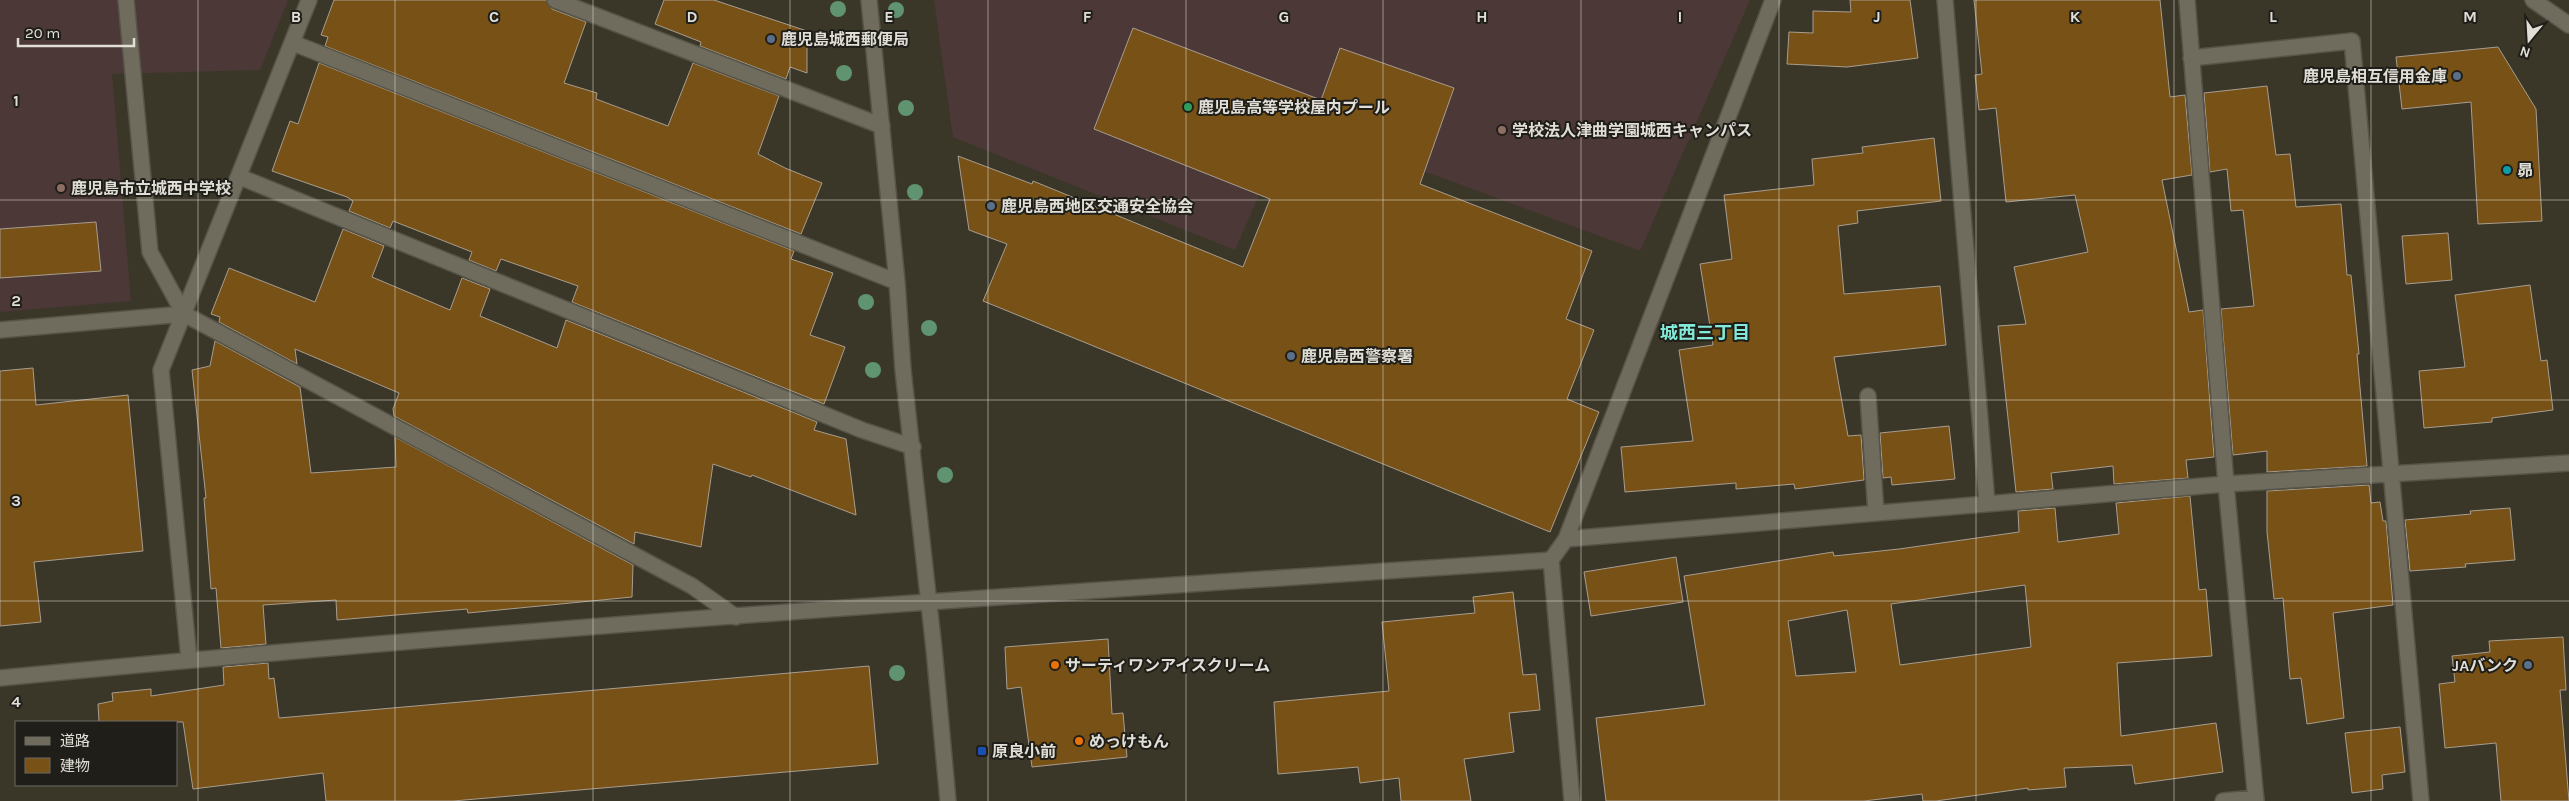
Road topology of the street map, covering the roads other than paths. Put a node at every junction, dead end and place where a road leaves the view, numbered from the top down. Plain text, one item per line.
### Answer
1 (126, 0) edge
2 (309, 0) edge
3 (555, 0) edge
4 (869, 0) edge
5 (1773, 0) edge
6 (1945, 0) edge
7 (2187, 0) edge
8 (2533, 0) edge
9 (2569, 24) edge
10 (292, 43) junction
11 (2191, 58) junction
12 (882, 126) junction
13 (240, 176) junction
14 (897, 282) junction
15 (184, 314) junction
16 (0, 330) edge
17 (1868, 396) dead end
18 (913, 447) junction
19 (2569, 463) edge
20 (2391, 474) junction
21 (2226, 484) junction
22 (1987, 503) junction
23 (1876, 513) junction
24 (1566, 539) junction
25 (1551, 560) junction
26 (928, 603) junction
27 (736, 617) junction
28 (189, 659) junction
29 (0, 678) edge
30 (2256, 800) edge
31 (948, 801) edge
32 (1572, 801) edge
33 (2223, 801) edge
34 (2421, 801) edge

1 - 15 street
2 - 10 street
3 - 12 street
4 - 12 street
5 - 24 street
6 - 22 street
7 - 11 street
8 - 9 street
10 - 13 street
10 - 14 street
11 - 20 street
11 - 21 street
12 - 14 street
13 - 15 street
13 - 18 street
14 - 18 street
15 - 16 street
15 - 27 street
15 - 28 street
17 - 23 street
18 - 26 street
19 - 20 street
20 - 21 street
20 - 34 street
21 - 22 street
21 - 30 street
22 - 23 street
23 - 24 street
24 - 25 street
25 - 26 street
25 - 32 street
26 - 27 street
26 - 31 street
27 - 28 street
28 - 29 street
30 - 33 street

